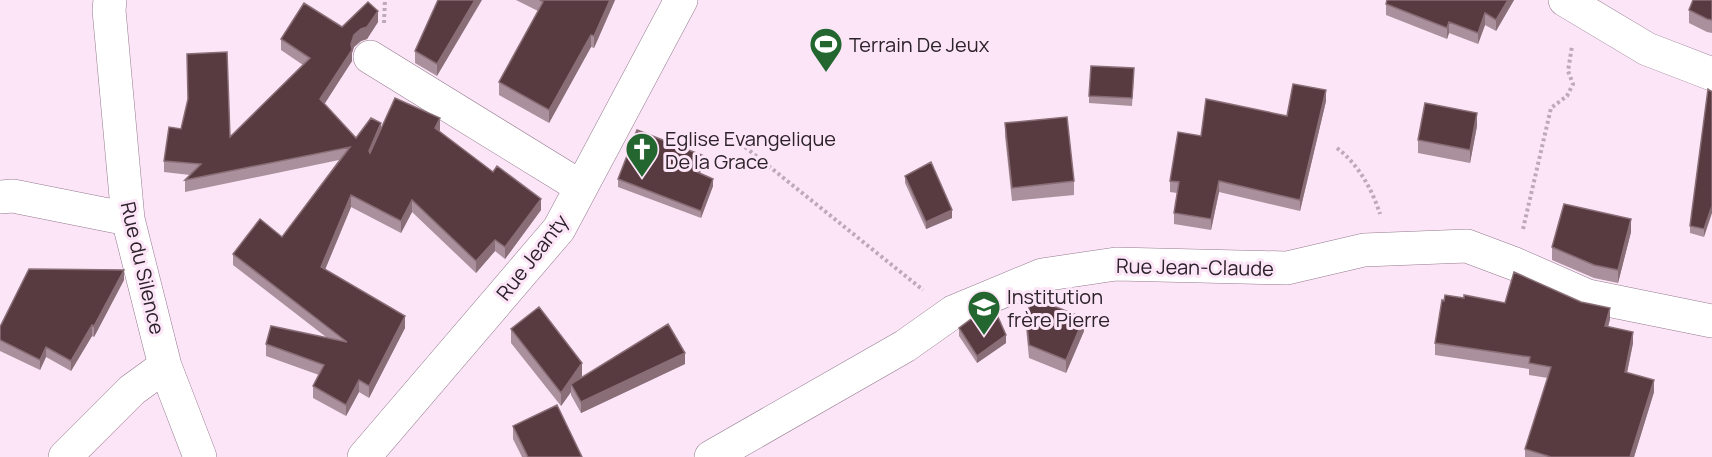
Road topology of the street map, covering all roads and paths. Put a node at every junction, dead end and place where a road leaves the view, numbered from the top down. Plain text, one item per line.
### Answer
1 (110, 0) edge
2 (681, 0) edge
3 (1574, 6) edge
4 (370, 57) dead end
5 (1712, 74) edge
6 (745, 147) dead end
7 (1337, 148) dead end
8 (581, 187) junction
9 (0, 197) edge
10 (128, 219) junction
11 (1392, 249) junction
12 (1515, 264) junction
13 (953, 312) junction
14 (1712, 321) edge
15 (165, 366) junction
16 (65, 457) edge
17 (200, 457) edge
18 (364, 457) edge
19 (711, 457) edge

1 - 10 street, Rue du Silence
2 - 8 street, Rue Jeanty
3 - 5 street
3 - 12 path
4 - 8 street
6 - 13 path
7 - 11 path
8 - 18 street, Rue Jeanty
9 - 10 street
10 - 15 street, Rue du Silence
11 - 12 street, Rue Jean-Claude
11 - 13 street, Rue Jean-Claude
12 - 14 street, Rue Jean-Claude
13 - 19 street, Rue Jean-Claude
15 - 16 street
15 - 17 street, Rue du Silence

